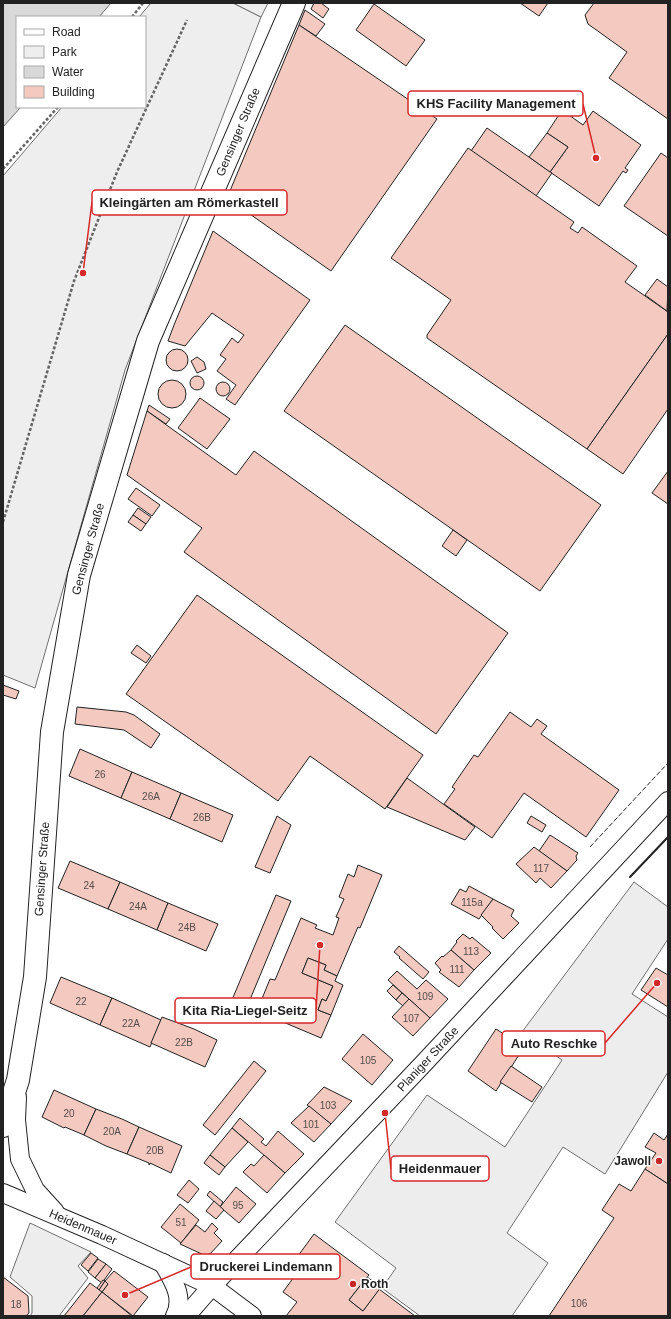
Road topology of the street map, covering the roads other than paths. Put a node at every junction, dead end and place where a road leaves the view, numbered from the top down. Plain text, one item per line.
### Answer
1 (294, 3) edge
2 (668, 801) edge
3 (18, 1080) junction
4 (3, 1126) edge
5 (3, 1192) edge
6 (59, 1217) junction
7 (163, 1263) junction
8 (212, 1286) junction
9 (176, 1316) edge
10 (186, 1316) edge
11 (252, 1316) edge

1 - 3 street, Gensinger Straße
2 - 8 street, Planiger Straße
3 - 4 street, Gensinger Straße
3 - 6 street
5 - 6 street, Heidenmauer
6 - 7 street, Heidenmauer
7 - 8 street, Heidenmauer
7 - 9 street
8 - 10 street, Planiger Straße
8 - 11 street, Heidenmauer

